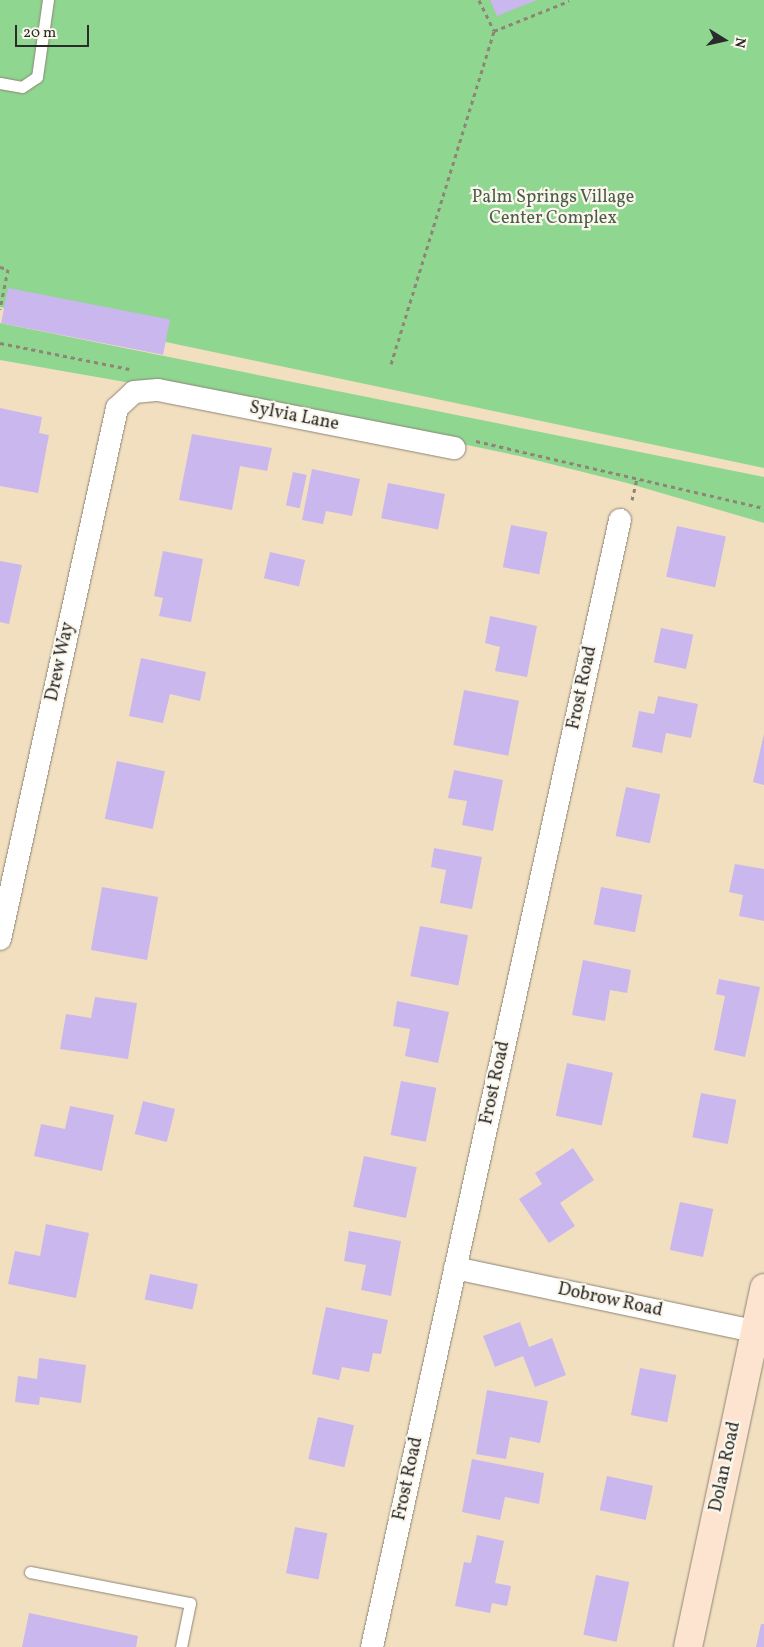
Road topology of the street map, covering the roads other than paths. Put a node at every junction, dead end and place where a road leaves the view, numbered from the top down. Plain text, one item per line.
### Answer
1 (48, 0) edge
2 (0, 83) edge
3 (134, 392) joint
4 (454, 448) dead end
5 (620, 520) dead end
6 (0, 939) edge
7 (456, 1268) junction
8 (764, 1288) edge
9 (759, 1332) edge
10 (30, 1572) dead end
11 (181, 1647) edge
12 (372, 1647) edge
13 (688, 1647) edge

1 - 2 lane
3 - 4 street, Sylvia Lane
3 - 6 street, Drew Way
5 - 7 street, Frost Road
7 - 9 street, Dobrow Road
7 - 12 street, Frost Road
8 - 9 street, Dolan Road
9 - 13 street, Dolan Road
10 - 11 lane

